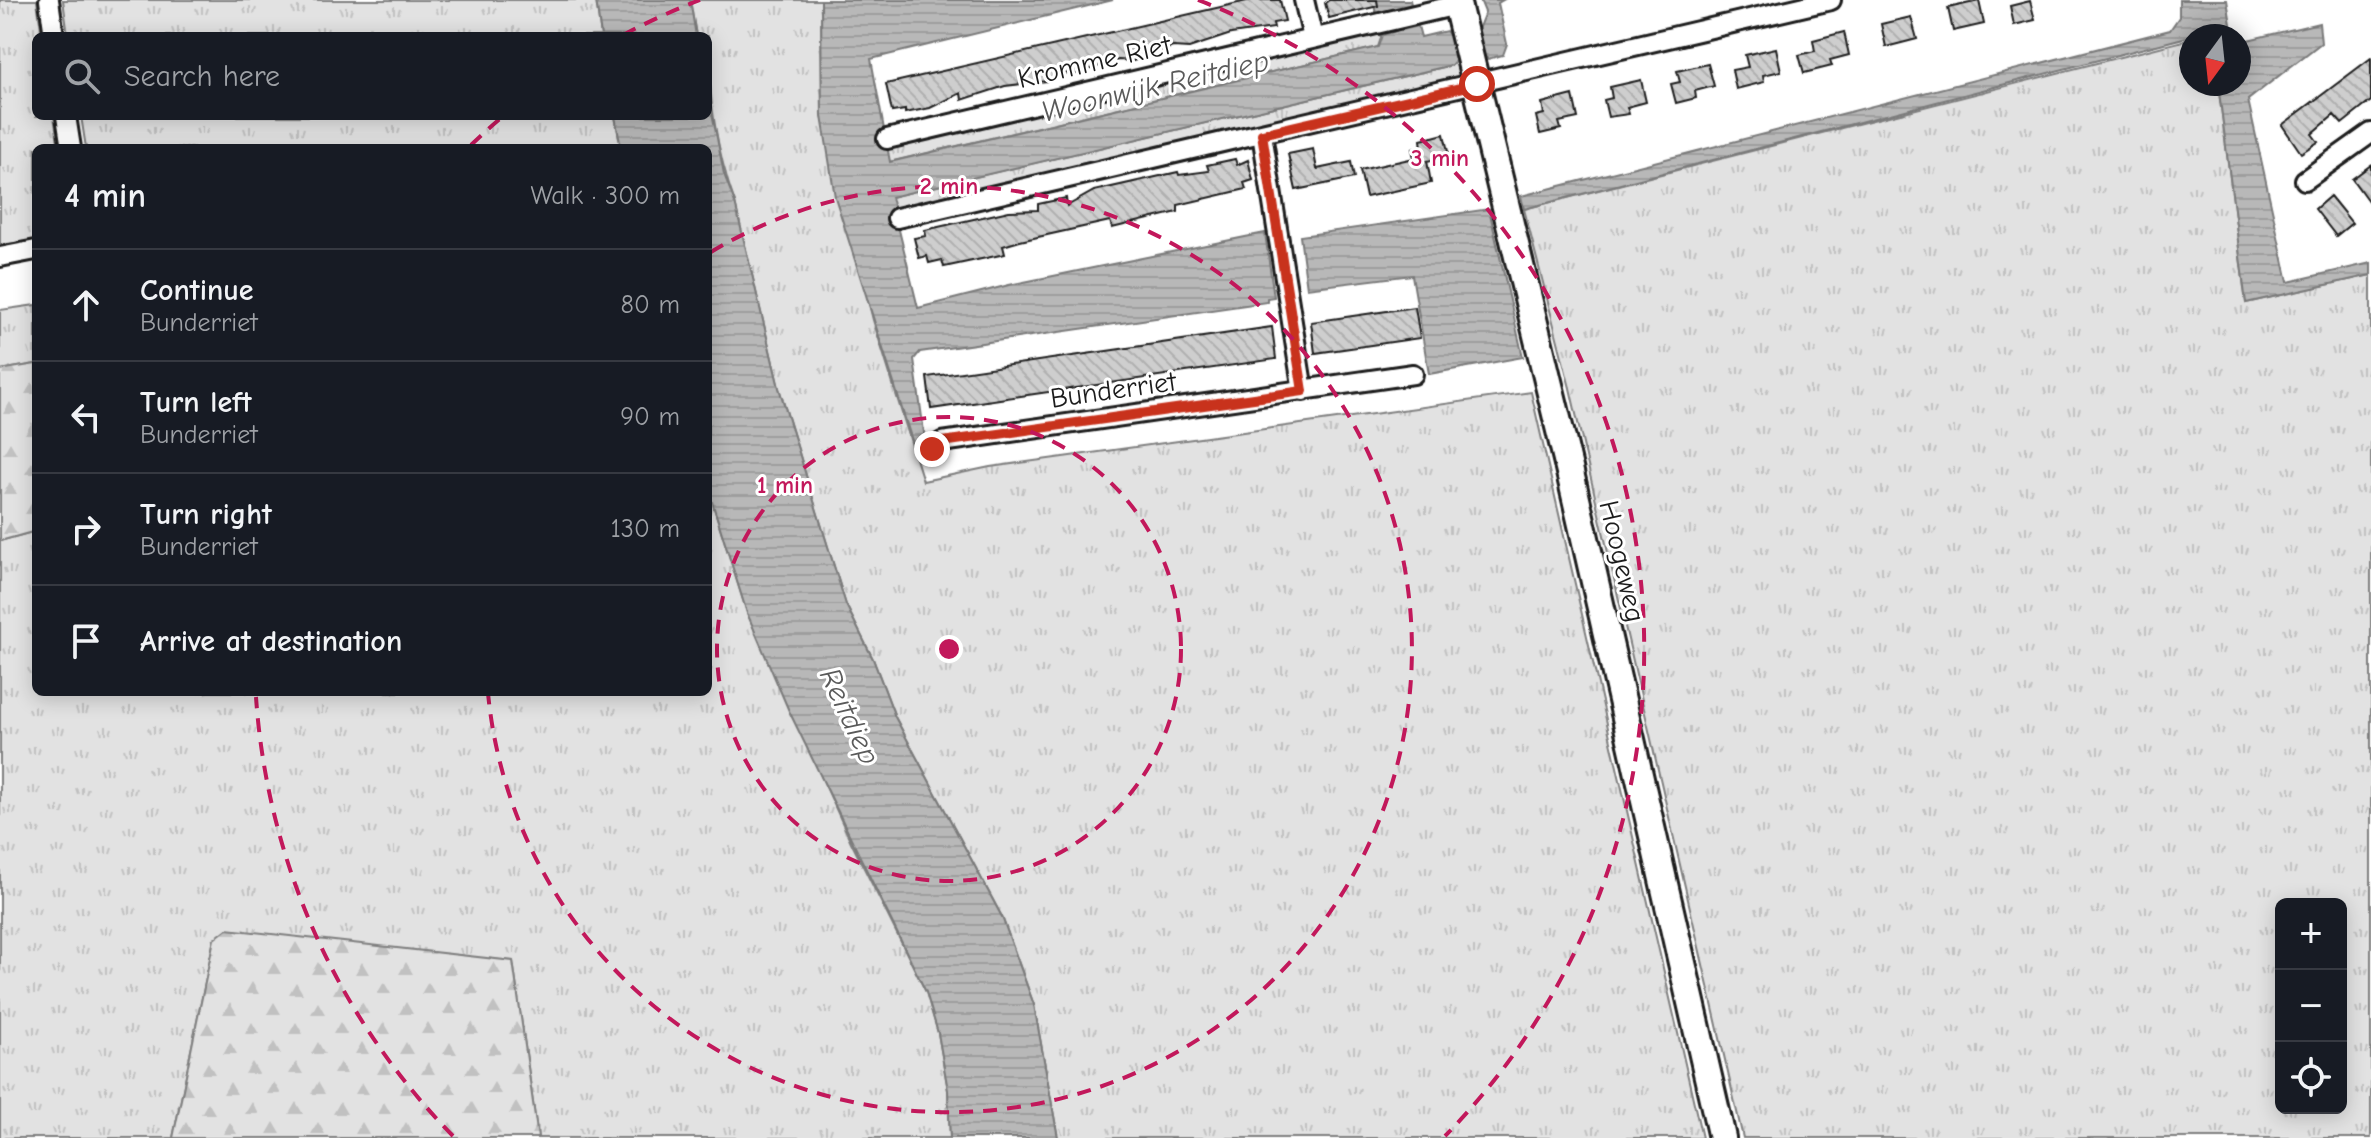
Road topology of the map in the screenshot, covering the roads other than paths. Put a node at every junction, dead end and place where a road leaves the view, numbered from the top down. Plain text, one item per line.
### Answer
1 (49, 0) edge
2 (1304, 0) edge
3 (1831, 0) edge
4 (1458, 9) edge
5 (53, 32) edge
6 (1313, 38) junction
7 (1474, 74) junction
8 (67, 120) edge
9 (2371, 133) edge
10 (1262, 134) junction
11 (887, 139) dead end
12 (70, 144) edge
13 (2305, 180) dead end
14 (897, 218) dead end
15 (32, 251) edge
16 (0, 257) edge
17 (1413, 374) dead end
18 (1303, 391) junction
19 (932, 449) dead end
20 (1722, 1138) edge

1 - 5 street
2 - 6 street
3 - 7 street
4 - 6 street, Kromme Riet
4 - 7 street, Hoogeweg
6 - 11 street, Kromme Riet
7 - 10 street
7 - 20 street, Hoogeweg
8 - 12 street
9 - 13 street
10 - 14 street
10 - 18 street
15 - 16 street
17 - 18 street, Bunderriet
18 - 19 street, Bunderriet

